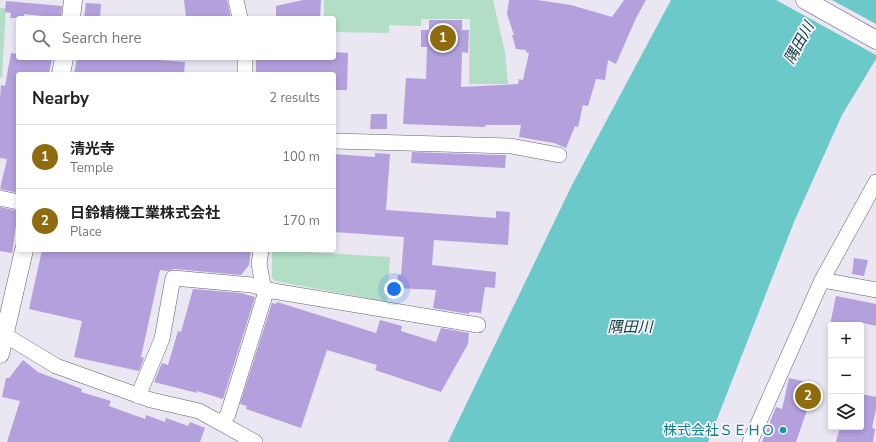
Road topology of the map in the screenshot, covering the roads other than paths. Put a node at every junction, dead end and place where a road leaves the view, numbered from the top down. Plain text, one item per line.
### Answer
1 (73, 0) edge
2 (236, 0) edge
3 (805, 0) edge
4 (71, 16) edge
5 (240, 16) edge
6 (876, 40) edge
7 (64, 60) edge
8 (245, 60) edge
9 (60, 72) edge
10 (245, 72) edge
11 (336, 141) edge
12 (559, 155) dead end
13 (876, 182) edge
14 (0, 198) edge
15 (16, 202) edge
16 (23, 252) edge
17 (261, 252) edge
18 (822, 280) junction
19 (264, 287) junction
20 (876, 290) edge
21 (478, 324) dead end
22 (2, 333) edge
23 (0, 354) edge
24 (138, 396) junction
25 (223, 422) junction
26 (255, 442) edge
27 (750, 442) edge

1 - 4 street
2 - 5 street
3 - 6 street
7 - 9 street
8 - 10 street
11 - 12 street
13 - 18 street
14 - 15 street
16 - 22 street
17 - 19 street
18 - 20 street
18 - 27 street
19 - 21 street
19 - 24 street
19 - 25 street
22 - 23 street
22 - 24 street
24 - 25 street
25 - 26 street

